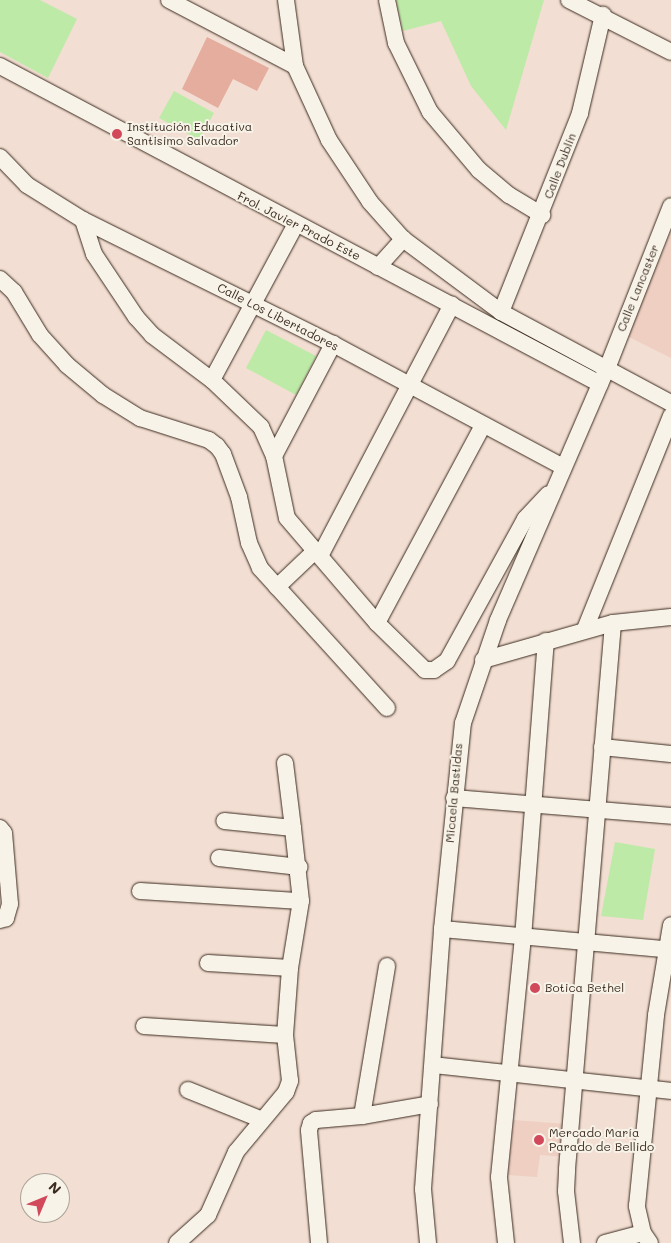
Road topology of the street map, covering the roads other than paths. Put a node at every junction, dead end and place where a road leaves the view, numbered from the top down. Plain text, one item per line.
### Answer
1 (169, 0) edge
2 (286, 0) edge
3 (387, 0) edge
4 (569, 0) edge
5 (603, 15) junction
6 (290, 27) junction
7 (265, 50) junction
8 (671, 52) edge
9 (0, 66) edge
10 (295, 66) junction
11 (0, 157) edge
12 (671, 206) edge
13 (542, 215) junction
14 (83, 220) junction
15 (296, 224) junction
16 (403, 239) junction
17 (378, 267) junction
18 (0, 279) edge
19 (255, 305) junction
20 (452, 305) junction
21 (501, 312) junction
22 (333, 344) junction
23 (603, 377) junction
24 (212, 380) junction
25 (411, 385) junction
26 (671, 403) edge
27 (671, 416) edge
28 (484, 425) junction
29 (274, 456) junction
30 (563, 467) junction
31 (552, 491) junction
32 (317, 554) junction
33 (277, 587) junction
34 (671, 617) edge
35 (613, 622) junction
36 (377, 623) junction
37 (585, 629) junction
38 (546, 640) junction
39 (483, 660) junction
40 (387, 708) dead end
41 (602, 747) junction
42 (671, 754) edge
43 (285, 763) dead end
44 (454, 798) junction
45 (532, 805) junction
46 (596, 811) junction
47 (671, 816) edge
48 (224, 821) dead end
49 (0, 828) edge
50 (293, 828) junction
51 (220, 858) dead end
52 (299, 867) junction
53 (140, 891) dead end
54 (301, 902) junction
55 (0, 920) edge
56 (671, 925) edge
57 (442, 929) junction
58 (523, 938) junction
59 (586, 942) junction
60 (669, 950) edge
61 (208, 963) dead end
62 (387, 966) dead end
63 (290, 968) junction
64 (664, 1016) edge
65 (144, 1026) dead end
66 (284, 1035) junction
67 (432, 1065) junction
68 (510, 1074) junction
69 (574, 1079) junction
70 (648, 1088) junction
71 (188, 1090) dead end
72 (671, 1091) edge
73 (430, 1104) junction
74 (362, 1116) junction
75 (260, 1119) junction
76 (646, 1238) edge
77 (177, 1243) edge
78 (319, 1243) edge
79 (428, 1243) edge
80 (506, 1243) edge
81 (572, 1243) edge
82 (605, 1243) edge

1 - 7 street
2 - 6 street
3 - 13 street
4 - 5 street
5 - 8 street
5 - 13 street, Calle Dublin
6 - 7 street
6 - 10 street
7 - 10 street
9 - 15 street, Frol. Javier Prado Este
10 - 16 street
11 - 14 street, Calle Los Libertadores
12 - 23 street, Calle Lancaster
13 - 21 street, Calle Dublin
14 - 19 street, Calle Los Libertadores
14 - 24 street
15 - 17 street, Frol. Javier Prado Este
15 - 19 street
16 - 17 street
16 - 21 street
17 - 20 street, Frol. Javier Prado Este
18 - 33 street
19 - 22 street, Calle Los Libertadores
19 - 24 street
20 - 23 street, Frol. Javier Prado Este
20 - 25 street
21 - 23 street
22 - 25 street, Calle Los Libertadores
22 - 29 street
23 - 26 street
23 - 30 street, Micaela Bastidas
24 - 29 street
25 - 28 street, Calle Los Libertadores
25 - 32 street
27 - 37 street
28 - 30 street, Calle Los Libertadores
28 - 36 street
29 - 32 street
30 - 31 street, Micaela Bastidas
31 - 36 street
31 - 39 street, Micaela Bastidas
32 - 33 street
32 - 36 street
33 - 40 street
34 - 35 street
35 - 37 street
35 - 41 street
37 - 38 street
38 - 39 street
38 - 45 street
39 - 44 street, Micaela Bastidas
41 - 42 street
41 - 46 street
43 - 50 street
44 - 45 street
44 - 57 street, Micaela Bastidas
45 - 46 street
45 - 58 street
46 - 47 street
46 - 59 street
48 - 50 street
49 - 55 street
50 - 52 street
51 - 52 street
52 - 54 street
53 - 54 street
54 - 63 street
56 - 60 street
57 - 58 street
57 - 67 street, Micaela Bastidas
58 - 59 street
58 - 68 street
59 - 60 street
59 - 69 street
60 - 64 street
61 - 63 street
62 - 74 street
63 - 66 street
64 - 70 street
65 - 66 street
66 - 75 street
67 - 68 street
67 - 73 street, Micaela Bastidas
68 - 69 street
68 - 80 street
69 - 70 street
69 - 81 street
70 - 72 street
70 - 76 street
71 - 75 street
73 - 74 street
73 - 79 street, Micaela Bastidas
74 - 78 street
75 - 77 street
76 - 82 street

